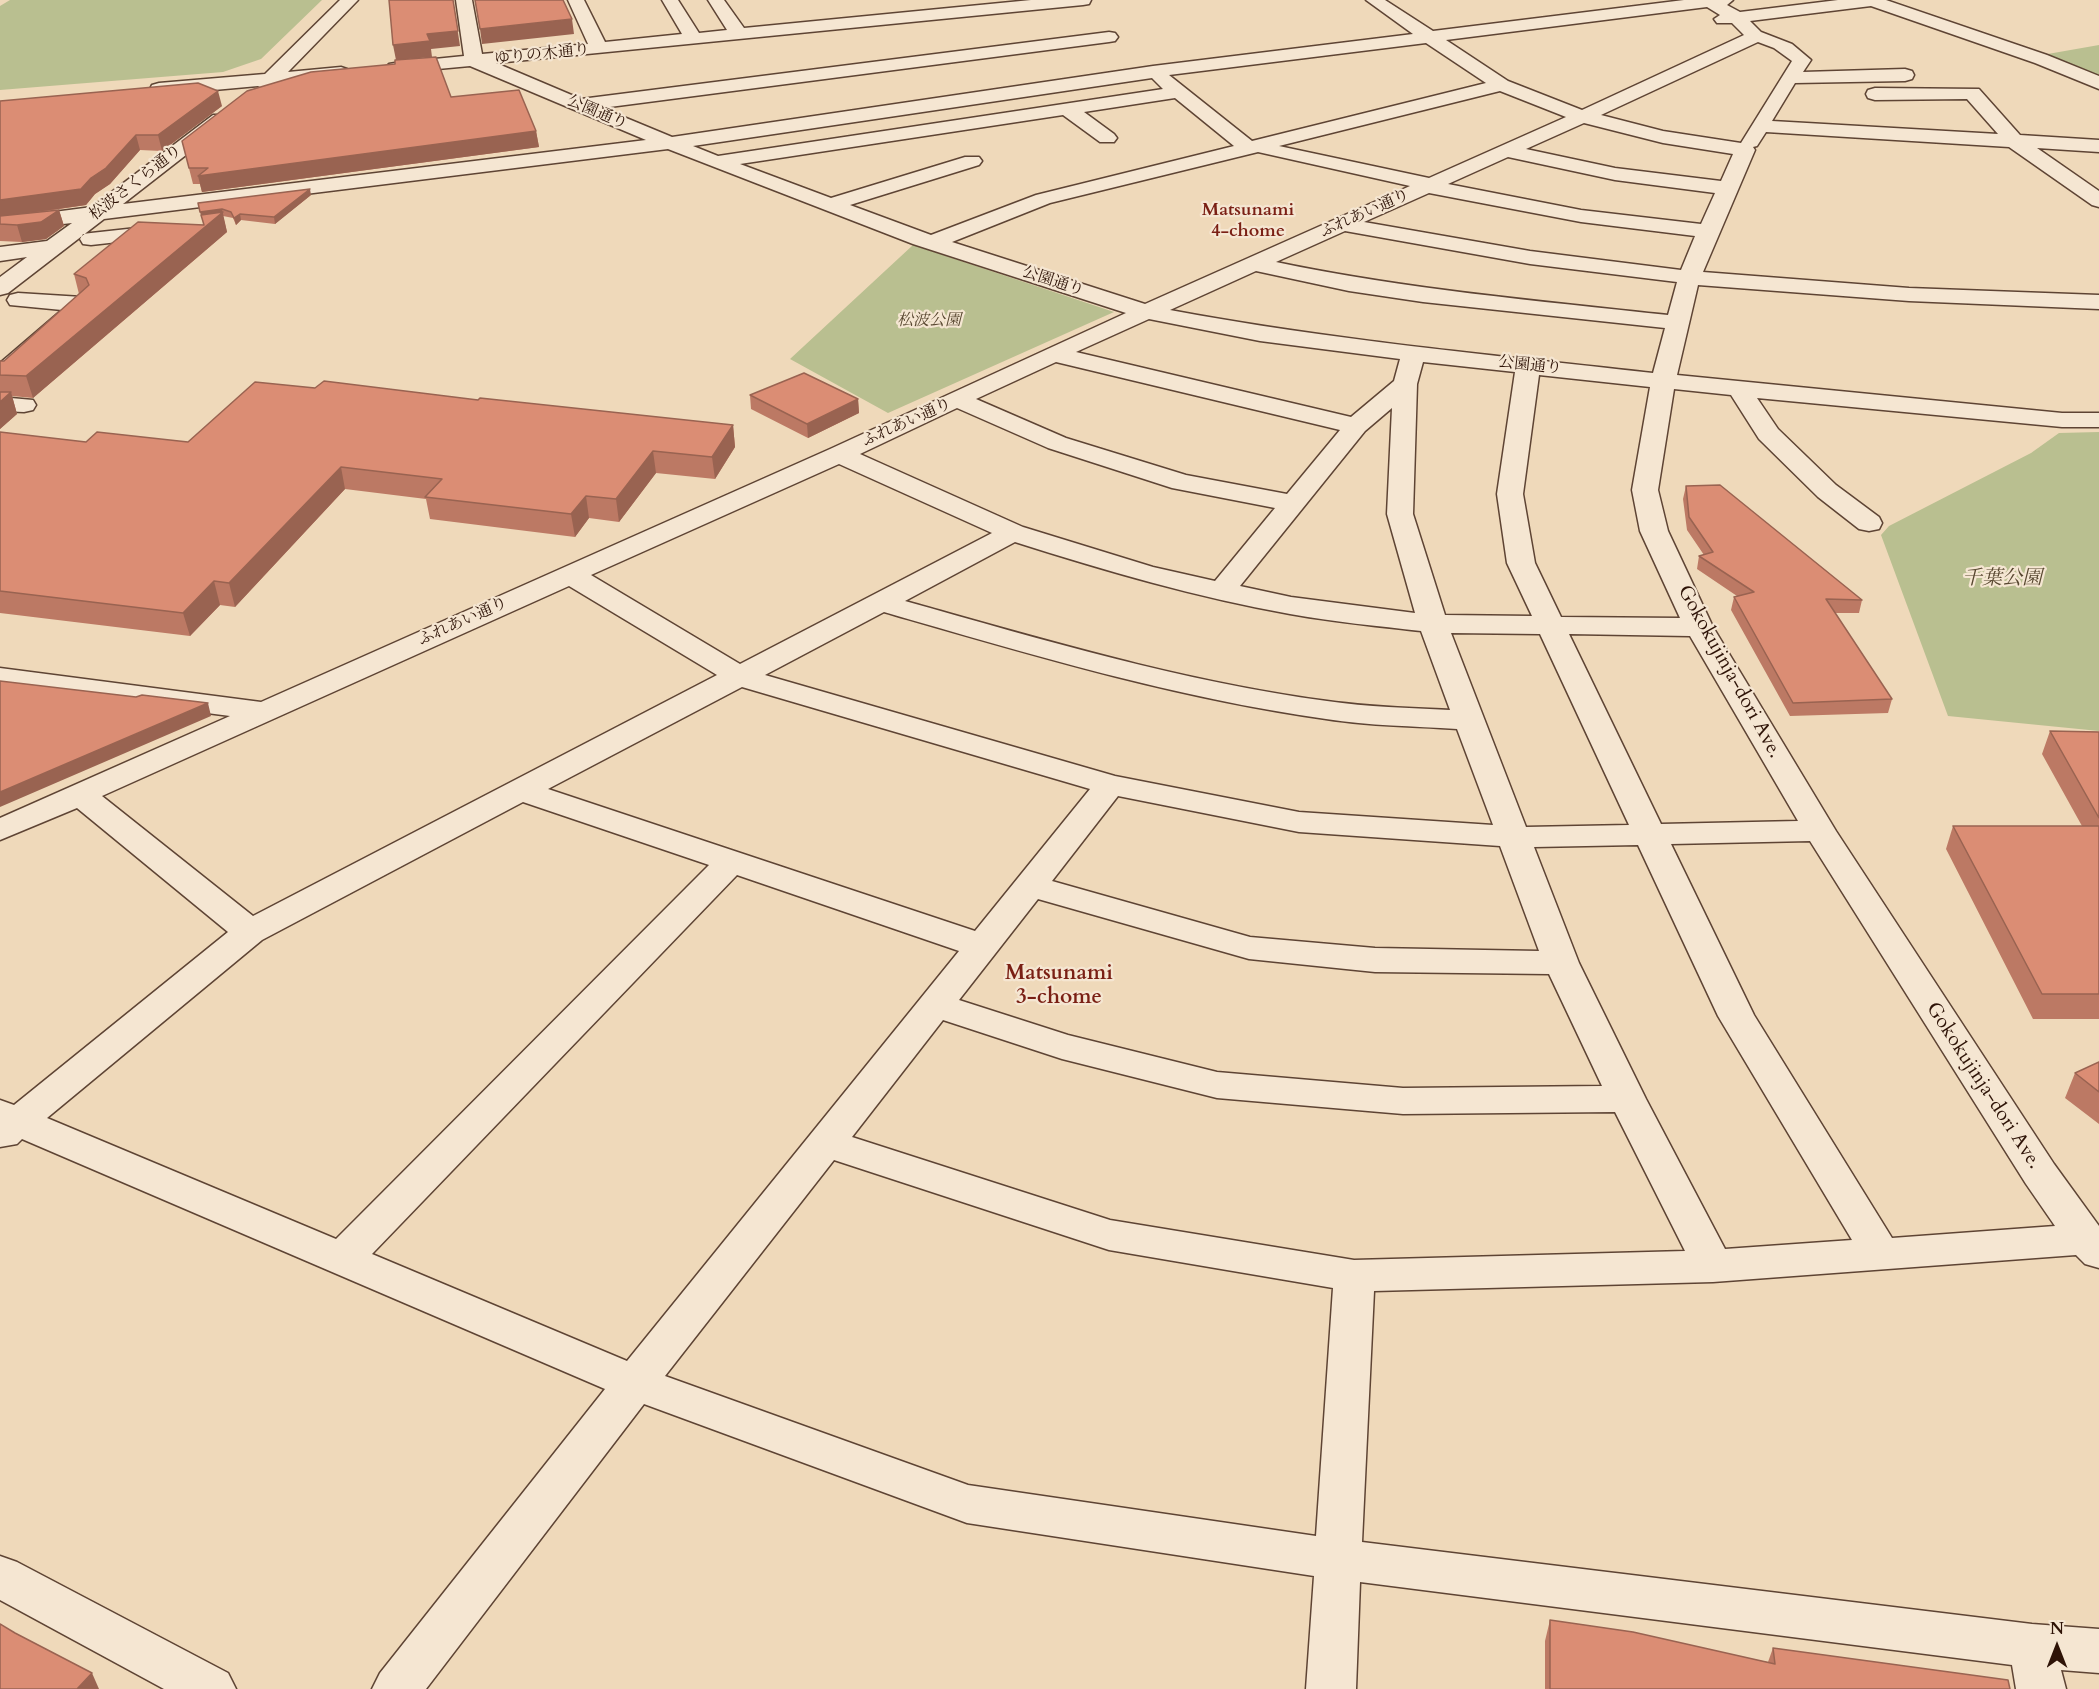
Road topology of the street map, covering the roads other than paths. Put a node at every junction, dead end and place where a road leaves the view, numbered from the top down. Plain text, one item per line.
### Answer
1 (350, 0) edge
2 (464, 0) edge
3 (576, 0) edge
4 (670, 0) edge
5 (716, 0) edge
6 (877, 0) edge
7 (1374, 0) edge
8 (1870, 1) edge
9 (1033, 2) edge
10 (1716, 8) edge
11 (1081, 10) edge
12 (892, 20) junction
13 (795, 29) junction
14 (739, 34) junction
15 (1755, 36) junction
16 (1109, 37) junction
17 (1432, 37) junction
18 (694, 39) junction
19 (810, 44) dead end
20 (599, 49) junction
21 (1482, 53) dead end
22 (1460, 56) junction
23 (825, 58) dead end
24 (474, 62) junction
25 (379, 69) edge
26 (356, 71) edge
27 (839, 71) junction
28 (1153, 72) junction
29 (1926, 75) dead end
30 (273, 78) junction
31 (1789, 78) junction
32 (2099, 83) edge
33 (1501, 85) junction
34 (142, 91) edge
35 (1178, 92) junction
36 (1875, 93) dead end
37 (577, 105) junction
38 (1067, 109) junction
39 (882, 112) junction
40 (1581, 116) junction
41 (1760, 126) junction
42 (905, 133) junction
43 (1107, 138) dead end
44 (2015, 142) junction
45 (670, 143) junction
46 (2099, 146) edge
47 (1254, 148) junction
48 (1745, 150) junction
49 (1508, 151) junction
50 (972, 161) dead end
51 (715, 162) junction
52 (1428, 185) junction
53 (1727, 188) junction
54 (2099, 201) edge
55 (830, 205) junction
56 (94, 215) junction
57 (1342, 224) junction
58 (0, 225) edge
59 (179, 229) edge
60 (1708, 231) junction
61 (92, 239) junction
62 (932, 242) junction
63 (54, 247) junction
64 (0, 254) edge
65 (1254, 264) junction
66 (1689, 278) junction
67 (9, 294) edge
68 (2099, 302) edge
69 (1146, 312) junction
70 (0, 315) edge
71 (1679, 323) junction
72 (1053, 354) junction
73 (1414, 354) junction
74 (1528, 366) junction
75 (0, 375) edge
76 (1663, 381) junction
77 (1405, 384) junction
78 (1739, 388) junction
79 (958, 400) junction
80 (2099, 420) edge
81 (1356, 426) junction
82 (838, 454) junction
83 (1293, 503) junction
84 (1869, 524) dead end
85 (1013, 533) junction
86 (571, 575) junction
87 (1221, 591) junction
88 (883, 603) junction
89 (1433, 624) junction
90 (1551, 627) junction
91 (1699, 627) junction
92 (741, 677) junction
93 (6, 685) edge
94 (264, 711) junction
95 (1469, 721) junction
96 (1110, 785) junction
97 (522, 792) junction
98 (80, 794) junction
99 (0, 830) edge
100 (1820, 831) junction
101 (1651, 834) junction
102 (1514, 837) junction
103 (730, 863) junction
104 (1030, 886) junction
105 (250, 932) junction
106 (982, 946) junction
107 (1561, 963) junction
108 (935, 1005) junction
109 (1627, 1099) junction
110 (6, 1124) edge
111 (826, 1143) junction
112 (2093, 1246) edge
113 (1882, 1254) junction
114 (343, 1258) junction
115 (1713, 1266) junction
116 (1354, 1276) junction
117 (635, 1383) junction
118 (1337, 1559) junction
119 (0, 1577) edge
120 (2099, 1651) edge
121 (2036, 1668) edge
122 (211, 1689) edge
123 (397, 1689) edge
124 (1331, 1689) edge

1 - 30 street, 松波さくら通り
2 - 24 street
3 - 20 street
4 - 18 street
5 - 14 street
6 - 12 street
7 - 17 street
8 - 10 street
8 - 32 street
9 - 11 street, ゆりの木通り
9 - 12 street, ゆりの木通り
10 - 15 street
10 - 17 street
11 - 16 street
12 - 13 street, ゆりの木通り
13 - 14 street, ゆりの木通り
13 - 19 street
14 - 18 street, ゆりの木通り
15 - 31 street, Gokokujinja-dori Ave.
15 - 40 street, ふれあい通り
16 - 27 street
16 - 28 street
17 - 22 street
17 - 28 street
18 - 20 street, ゆりの木通り
20 - 24 street, ゆりの木通り
21 - 22 street
22 - 33 street
23 - 27 street
24 - 25 street, ゆりの木通り
24 - 37 street, 公園通り
26 - 30 street
27 - 37 street
27 - 39 street
28 - 35 street
28 - 39 street
29 - 31 street
30 - 34 street
30 - 56 street, 松波さくら通り
31 - 41 street, Gokokujinja-dori Ave.
33 - 40 street
33 - 47 street
35 - 38 street
35 - 47 street
36 - 44 street
37 - 45 street, 公園通り
38 - 42 street
38 - 43 street
39 - 42 street
39 - 45 street
40 - 48 street
40 - 49 street, ふれあい通り
41 - 44 street
41 - 48 street, Gokokujinja-dori Ave.
42 - 51 street
44 - 46 street
44 - 54 street
45 - 51 street, 公園通り
45 - 56 street
47 - 52 street
47 - 62 street
48 - 53 street, Gokokujinja-dori Ave.
49 - 52 street, ふれあい通り
49 - 53 street
50 - 55 street
51 - 55 street, 公園通り
52 - 57 street, ふれあい通り
52 - 60 street
53 - 60 street, Gokokujinja-dori Ave.
55 - 62 street, 公園通り
56 - 58 street
56 - 61 street
56 - 63 street, 松波さくら通り
57 - 65 street, ふれあい通り
57 - 66 street
59 - 61 street
60 - 66 street, Gokokujinja-dori Ave.
61 - 67 street
62 - 69 street, 公園通り
63 - 64 street
63 - 67 street, 松波さくら通り
65 - 69 street, ふれあい通り
65 - 71 street
66 - 68 street
66 - 71 street, Gokokujinja-dori Ave.
67 - 70 street
67 - 75 street
69 - 72 street, ふれあい通り
69 - 73 street, 公園通り
71 - 76 street, Gokokujinja-dori Ave.
72 - 79 street, ふれあい通り
72 - 81 street
73 - 74 street, 公園通り
73 - 77 street
74 - 76 street, 公園通り
74 - 90 street
76 - 78 street, 公園通り
76 - 91 street, Gokokujinja-dori Ave.
77 - 81 street
77 - 89 street
78 - 80 street, 公園通り
78 - 84 street
79 - 82 street, ふれあい通り
79 - 83 street
81 - 83 street
82 - 85 street
82 - 86 street, ふれあい通り
83 - 87 street
85 - 87 street
85 - 88 street
86 - 92 street
86 - 94 street, ふれあい通り
87 - 89 street
88 - 92 street
88 - 95 street
89 - 90 street
89 - 95 street
90 - 91 street
90 - 101 street
91 - 100 street, Gokokujinja-dori Ave.
92 - 96 street
92 - 97 street
93 - 94 street
94 - 98 street, ふれあい通り
95 - 102 street
96 - 102 street
96 - 104 street
97 - 103 street
97 - 105 street
98 - 99 street, ふれあい通り
98 - 105 street
100 - 101 street
100 - 112 street, Gokokujinja-dori Ave.
101 - 102 street
101 - 113 street
102 - 107 street
103 - 106 street
103 - 114 street
104 - 106 street
104 - 107 street
105 - 110 street
106 - 108 street
107 - 109 street
108 - 109 street
108 - 111 street
109 - 115 street
110 - 114 street
111 - 116 street
111 - 117 street
112 - 113 street
113 - 115 street
114 - 117 street
115 - 116 street
116 - 118 street
117 - 118 street
117 - 123 street
118 - 121 street
118 - 124 street
119 - 122 street
120 - 121 street

